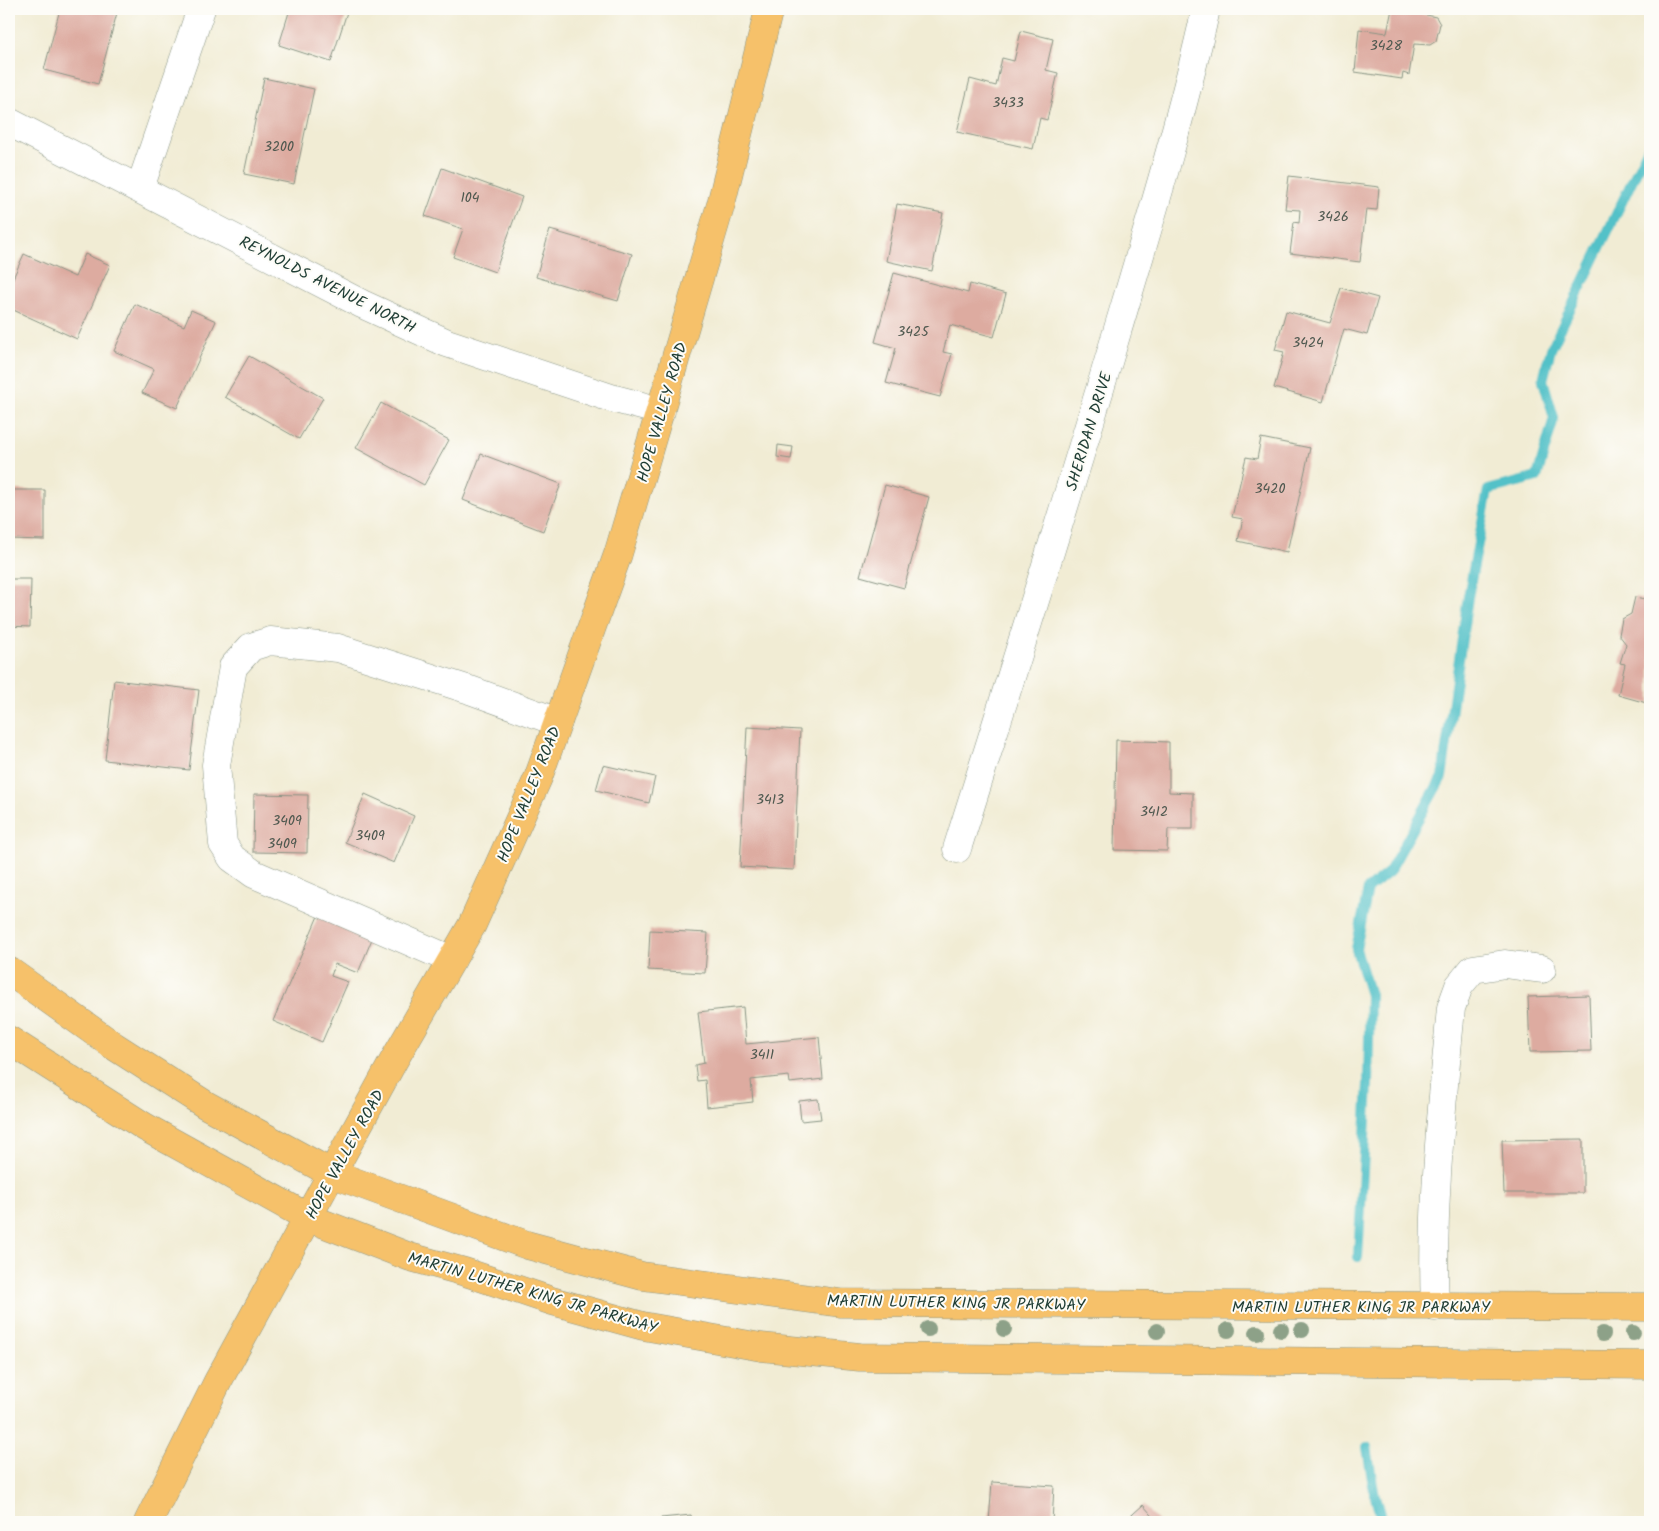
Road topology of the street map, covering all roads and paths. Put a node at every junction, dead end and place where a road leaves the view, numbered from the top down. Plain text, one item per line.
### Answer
1 (201, 9) edge
2 (770, 9) edge
3 (1206, 9) edge
4 (9, 122) edge
5 (140, 188) junction
6 (661, 411) junction
7 (558, 722) junction
8 (957, 850) dead end
9 (452, 960) junction
10 (1542, 969) dead end
11 (9, 971) edge
12 (9, 1040) edge
13 (333, 1174) junction
14 (308, 1218) junction
15 (1435, 1307) junction
16 (1650, 1307) edge
17 (1650, 1365) edge
18 (148, 1522) edge

1 - 5 street
2 - 6 main road, HOPE VALLEY ROAD
3 - 8 street, SHERIDAN DRIVE
4 - 5 street, REYNOLDS AVENUE NORTH
5 - 6 street, REYNOLDS AVENUE NORTH
6 - 7 main road, HOPE VALLEY ROAD
7 - 9 main road, HOPE VALLEY ROAD
7 - 9 street
9 - 13 main road, HOPE VALLEY ROAD
10 - 15 street
11 - 13 main road, MARTIN LUTHER KING JR PARKWAY
12 - 14 main road, MARTIN LUTHER KING JR PARKWAY
13 - 14 main road, HOPE VALLEY ROAD
13 - 15 main road, MARTIN LUTHER KING JR PARKWAY
14 - 17 main road, MARTIN LUTHER KING JR PARKWAY
14 - 18 main road, HOPE VALLEY ROAD
15 - 16 main road, MARTIN LUTHER KING JR PARKWAY

